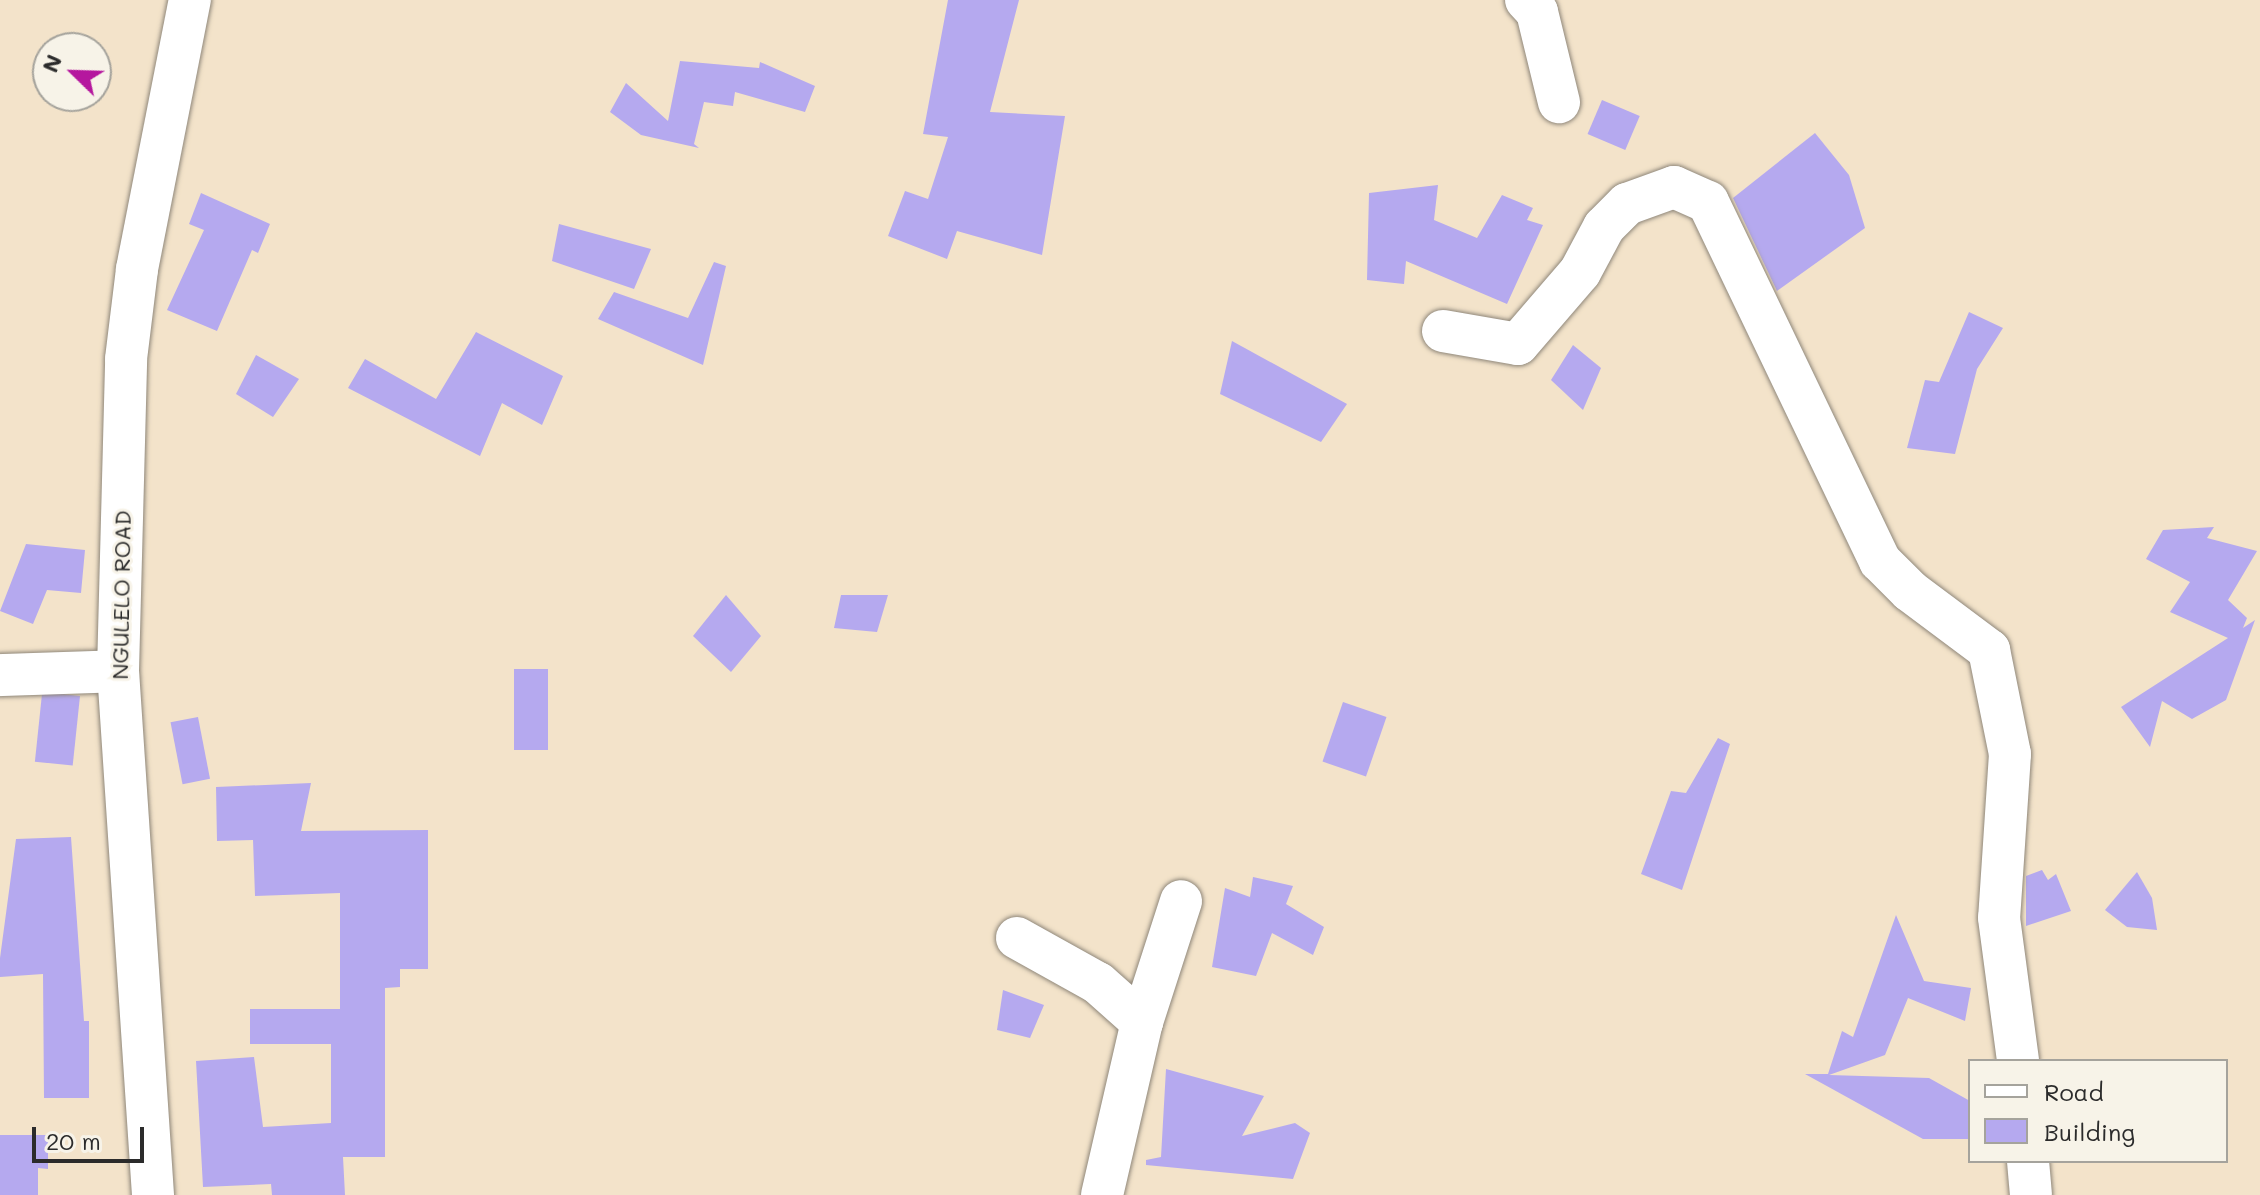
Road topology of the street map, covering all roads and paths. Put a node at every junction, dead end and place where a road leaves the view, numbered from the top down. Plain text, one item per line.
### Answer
1 (190, 0) edge
2 (1526, 0) edge
3 (1559, 102) dead end
4 (1443, 331) dead end
5 (118, 671) junction
6 (0, 675) edge
7 (1181, 901) dead end
8 (1017, 938) dead end
9 (1142, 1022) junction
10 (2018, 1059) edge
11 (2028, 1163) edge
12 (153, 1195) edge
13 (1102, 1195) edge
14 (2031, 1195) edge

1 - 5 street, NGULELO ROAD
2 - 3 street
4 - 10 street
5 - 6 street
5 - 12 street, NGULELO ROAD
7 - 9 street
8 - 9 street
9 - 13 street
11 - 14 street

